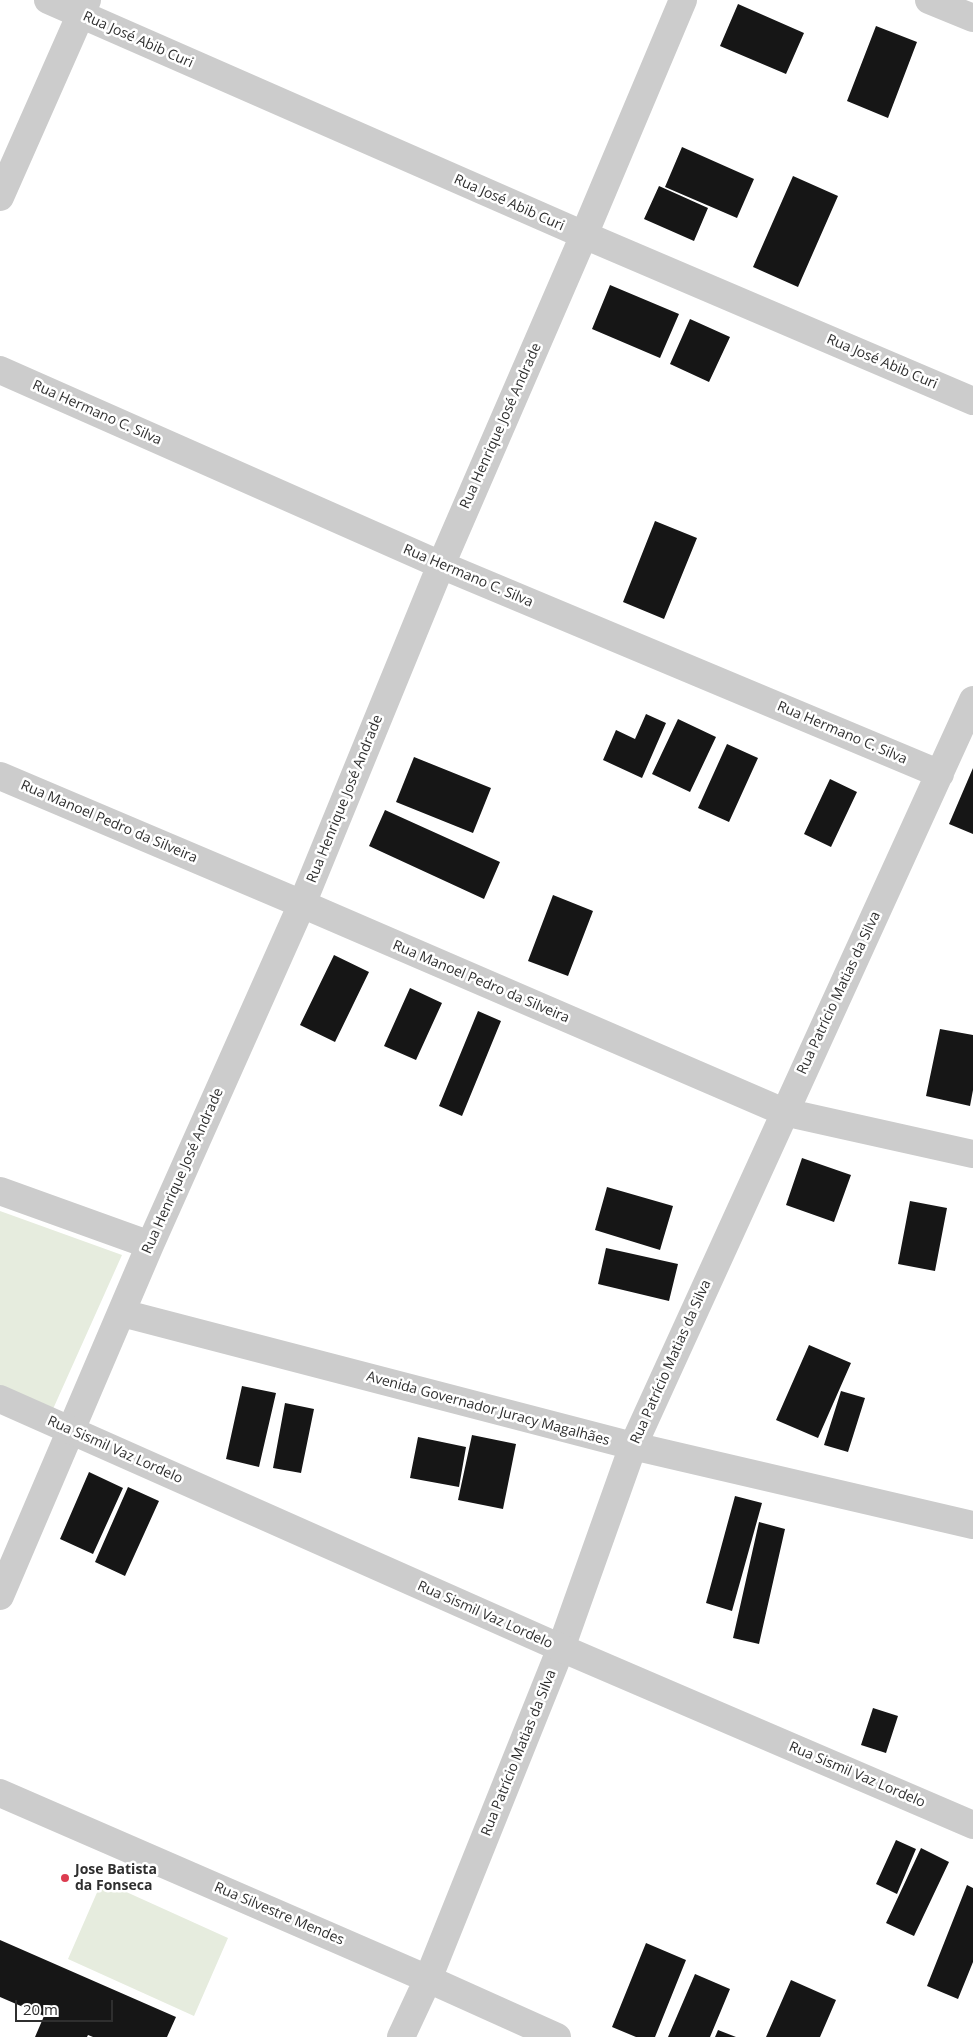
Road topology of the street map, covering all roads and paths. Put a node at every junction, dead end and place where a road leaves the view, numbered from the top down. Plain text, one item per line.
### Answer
1 (48, 0) edge
2 (683, 0) edge
3 (929, 0) edge
4 (83, 7) edge
5 (973, 18) edge
6 (0, 197) edge
7 (584, 236) junction
8 (0, 370) edge
9 (973, 401) edge
10 (441, 565) junction
11 (973, 700) edge
12 (940, 774) junction
13 (0, 776) edge
14 (302, 904) junction
15 (784, 1112) junction
16 (973, 1154) edge
17 (0, 1191) edge
18 (150, 1245) junction
19 (122, 1313) junction
20 (0, 1399) edge
21 (71, 1431) junction
22 (633, 1446) junction
23 (973, 1525) edge
24 (0, 1596) edge
25 (561, 1648) junction
26 (0, 1793) edge
27 (973, 1825) edge
28 (428, 1979) junction
29 (402, 2037) edge
30 (557, 2037) edge

1 - 4 street, Rua José Abib Curi
2 - 7 street, Rua Henrique José Andrade
3 - 5 street
4 - 6 street
4 - 7 street, Rua José Abib Curi
7 - 9 street, Rua José Abib Curi
7 - 10 street, Rua Henrique José Andrade
8 - 10 street, Rua Hermano C. Silva
10 - 12 street, Rua Hermano C. Silva
10 - 14 street, Rua Henrique José Andrade
11 - 12 street, Rua Patrício Matias da Silva
12 - 15 street, Rua Patrício Matias da Silva
13 - 14 street, Rua Manoel Pedro da Silveira
14 - 15 street, Rua Manoel Pedro da Silveira
14 - 18 street, Rua Henrique José Andrade
15 - 16 street, Rua Manoel Pedro da Silveira
15 - 22 street, Rua Patrício Matias da Silva
17 - 18 street
18 - 19 street, Rua Henrique José Andrade
19 - 21 street, Rua Henrique José Andrade
19 - 22 street, Avenida Governador Juracy Magalhães
20 - 21 street, Rua Sismil Vaz Lordelo
21 - 24 street, Rua Henrique José Andrade
21 - 25 street, Rua Sismil Vaz Lordelo
22 - 23 street, Avenida Governador Juracy Magalhães
22 - 25 street, Rua Patrício Matias da Silva
25 - 27 street, Rua Sismil Vaz Lordelo
25 - 28 street, Rua Patrício Matias da Silva
26 - 28 street, Rua Silvestre Mendes
28 - 29 street, Rua Patrício Matias da Silva
28 - 30 street, Rua Silvestre Mendes

